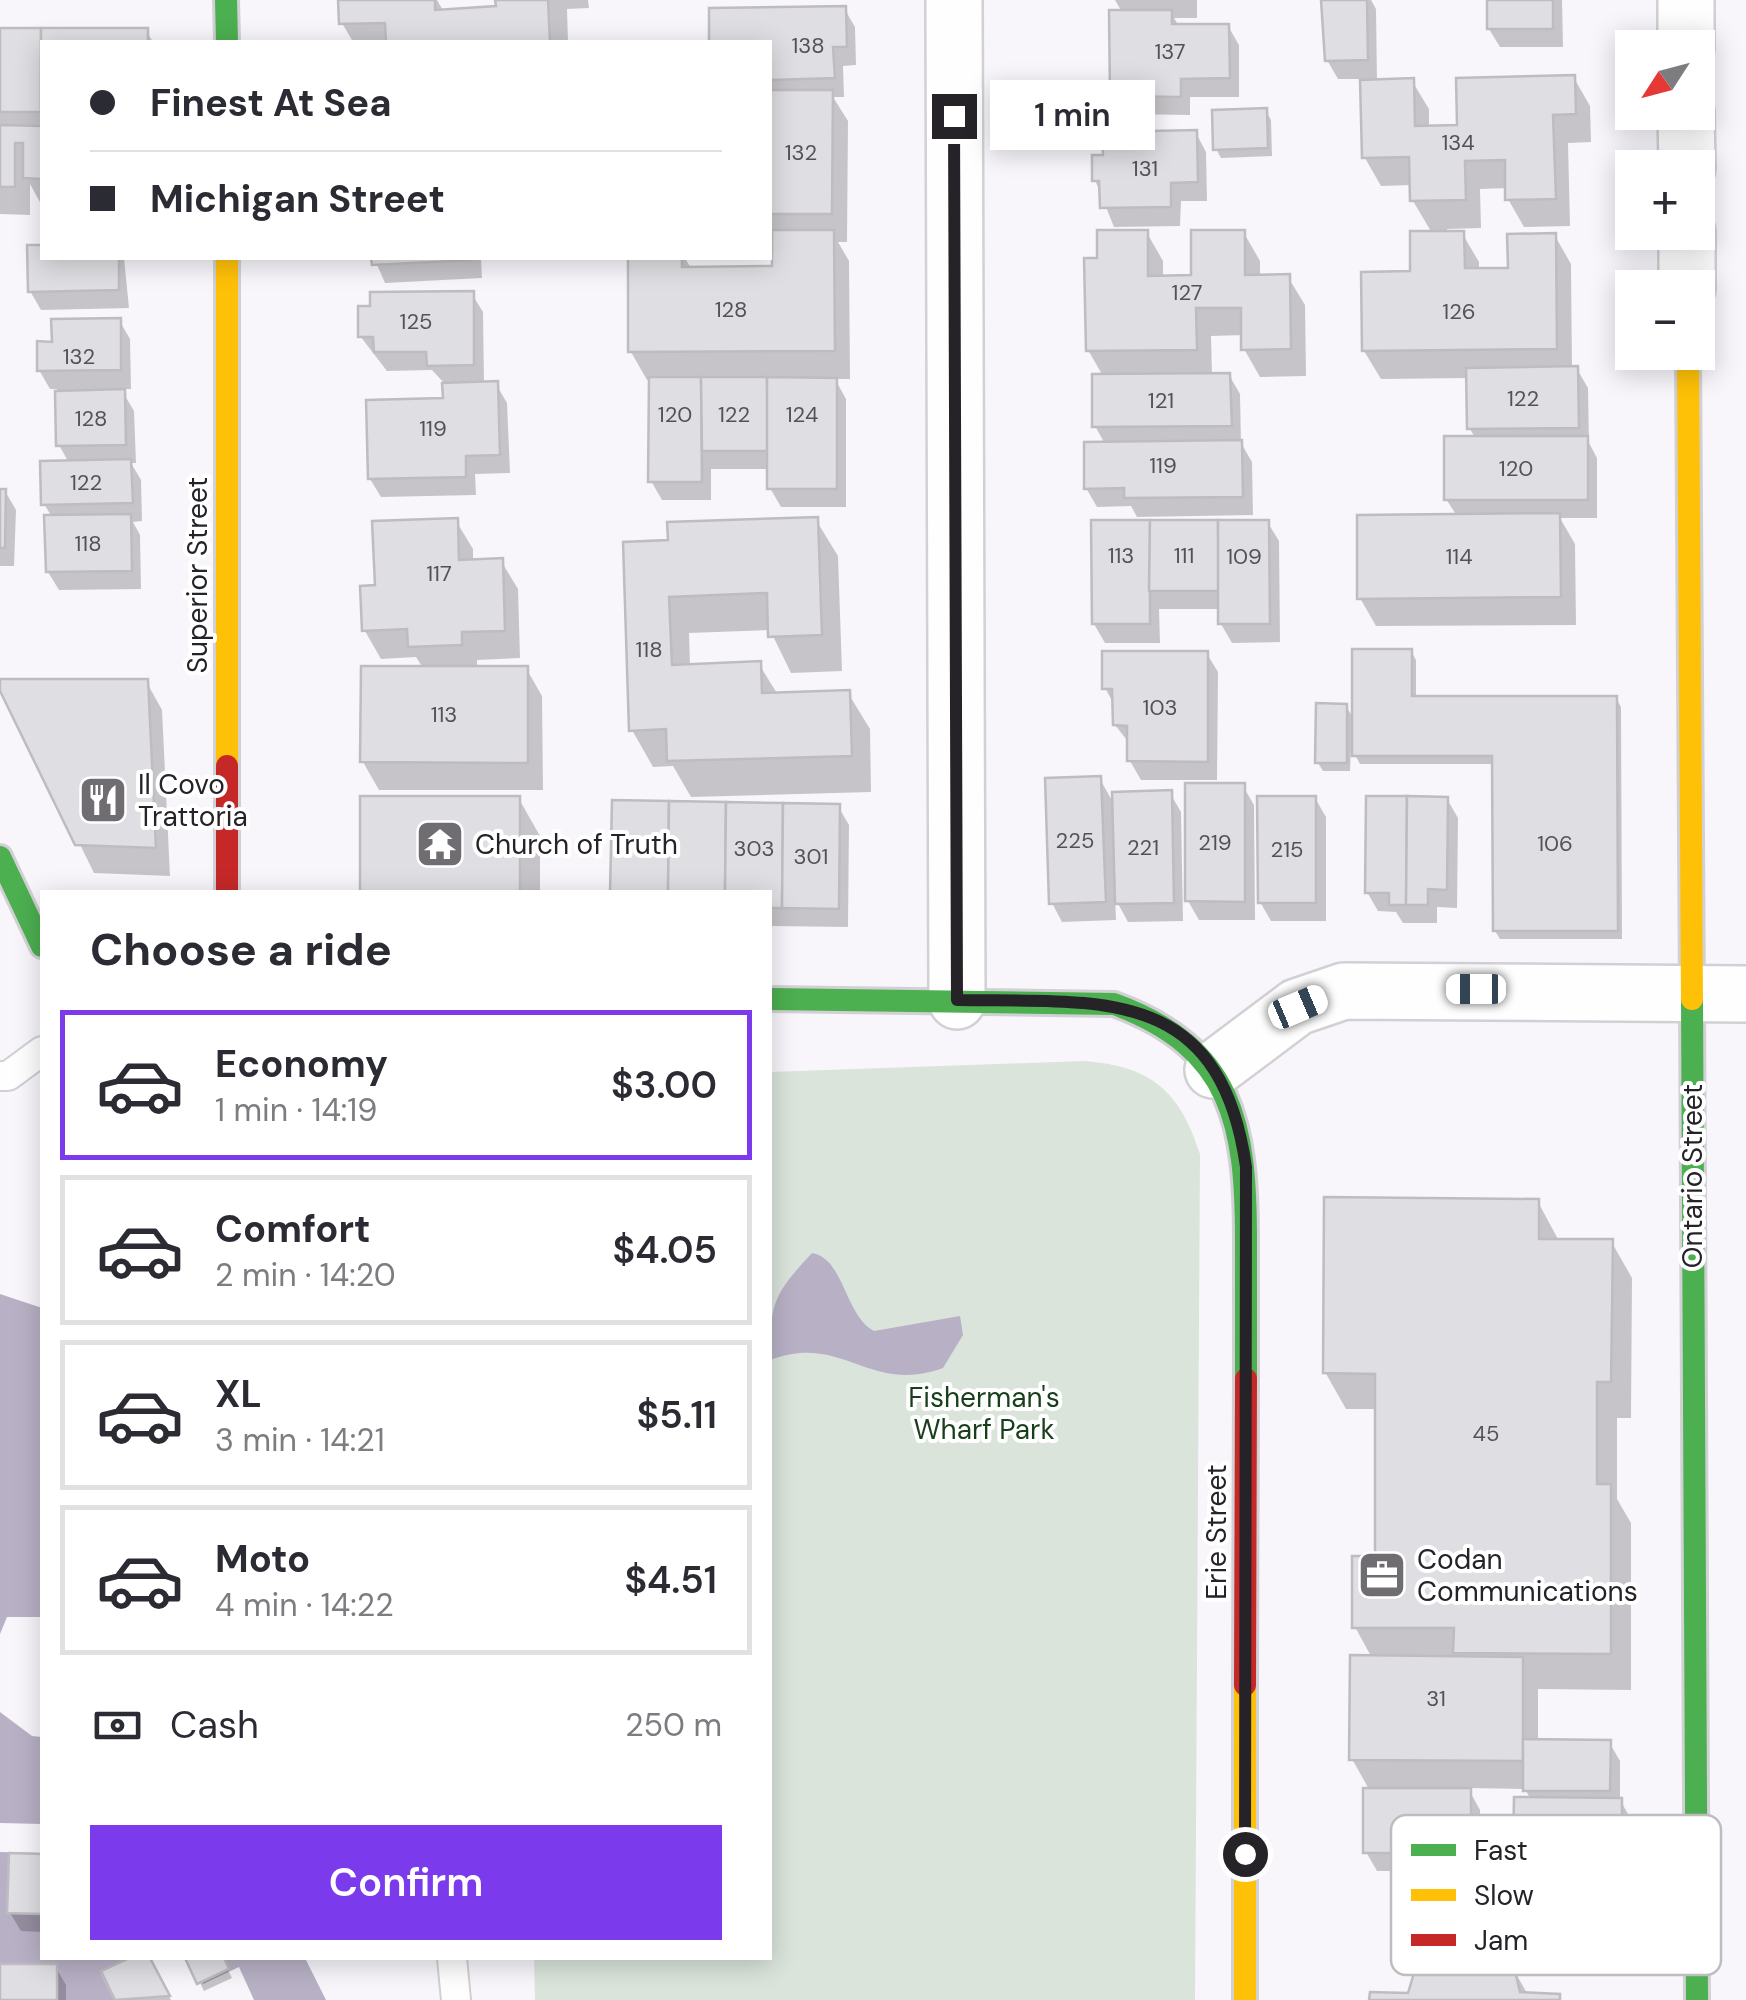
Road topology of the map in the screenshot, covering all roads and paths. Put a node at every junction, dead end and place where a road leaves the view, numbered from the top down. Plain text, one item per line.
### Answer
1 (226, 0) edge
2 (954, 0) edge
3 (1686, 0) edge
4 (1686, 30) edge
5 (226, 40) edge
6 (227, 260) edge
7 (1688, 370) edge
8 (0, 857) edge
9 (227, 890) edge
10 (40, 940) edge
11 (1691, 991) junction
12 (1746, 994) edge
13 (772, 999) edge
14 (957, 1000) junction
15 (40, 1052) edge
16 (1214, 1070) junction
17 (0, 1076) edge
18 (1696, 1815) edge
19 (452, 1960) edge
20 (1697, 1975) edge
21 (456, 2000) edge
22 (1245, 2000) edge
23 (1697, 2000) edge

1 - 5 street
2 - 14 street
3 - 4 street
6 - 9 street, Superior Street
7 - 11 street, Ontario Street
8 - 10 street
11 - 12 street
11 - 16 street
11 - 18 street, Ontario Street
13 - 14 street
14 - 16 street
15 - 17 lane
16 - 22 street, Erie Street
19 - 21 lane
20 - 23 street, Ontario Street

